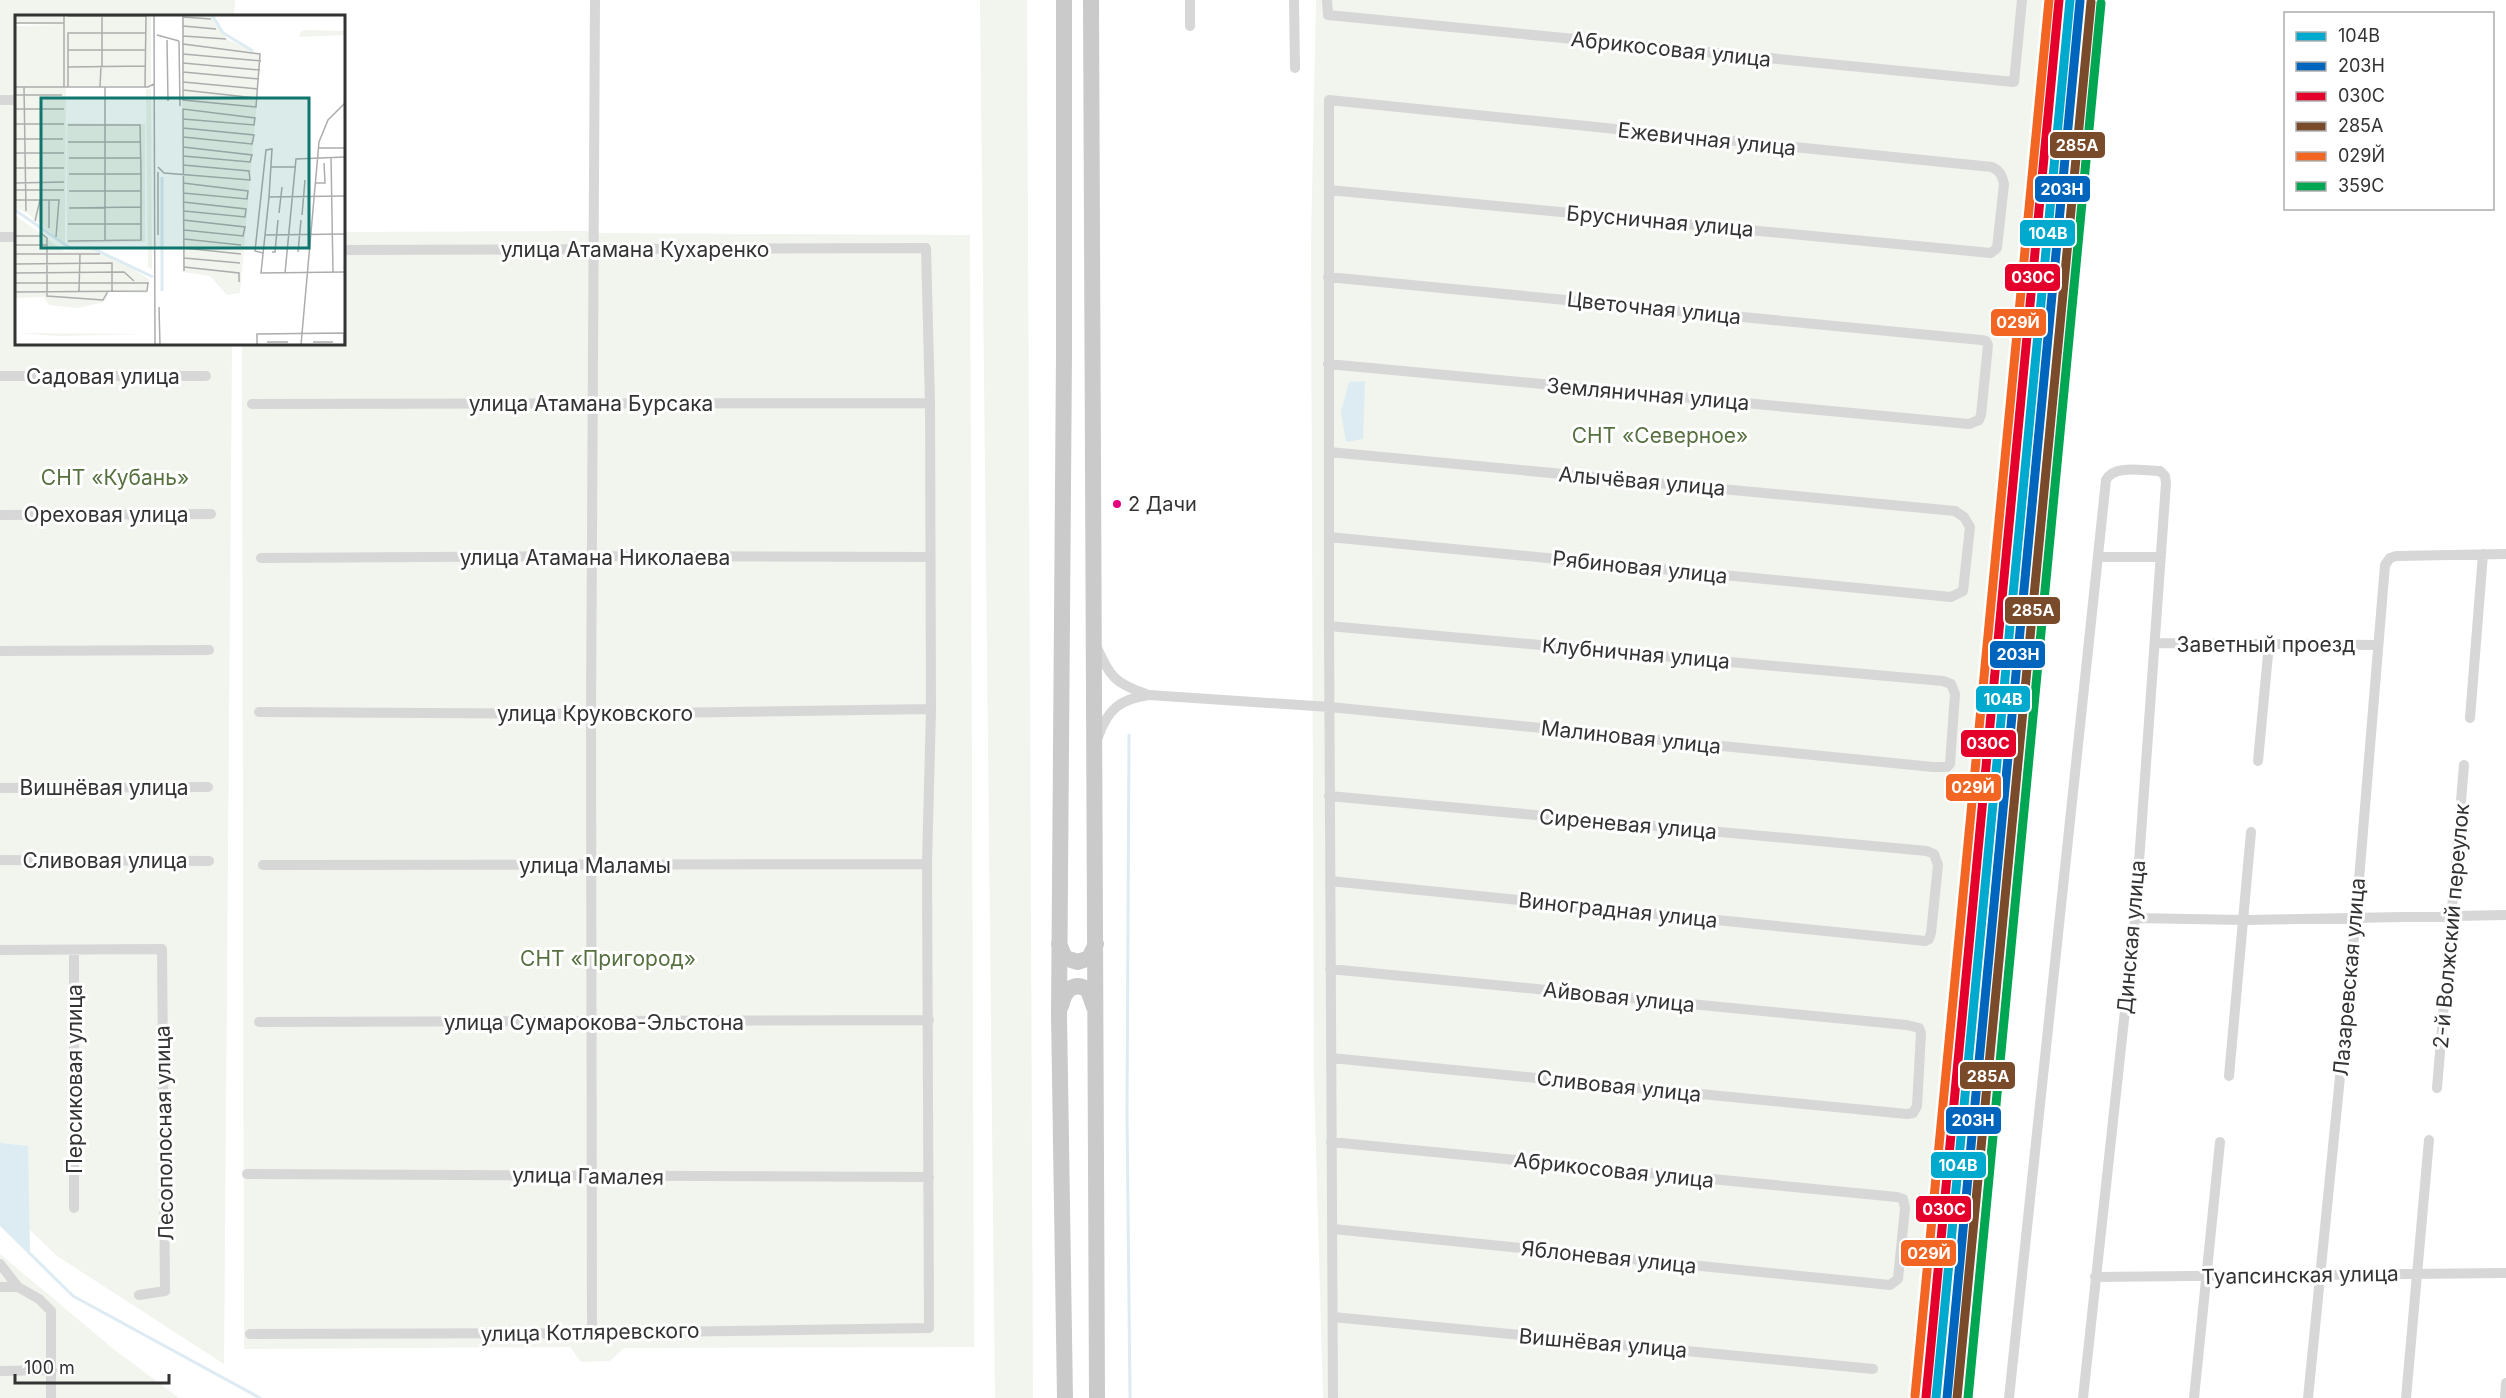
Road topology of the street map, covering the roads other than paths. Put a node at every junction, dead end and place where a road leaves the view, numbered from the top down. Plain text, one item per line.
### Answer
1 (595, 0) edge
2 (1064, 0) edge
3 (1090, 0) edge
4 (1190, 0) edge
5 (1294, 0) edge
6 (1327, 0) edge
7 (2022, 0) edge
8 (1190, 26) dead end
9 (1295, 68) dead end
10 (1329, 190) junction
11 (594, 249) junction
12 (345, 250) edge
13 (1991, 253) joint
14 (1328, 277) junction
15 (1328, 364) junction
16 (206, 375) dead end
17 (0, 376) edge
18 (592, 402) junction
19 (252, 404) dead end
20 (930, 404) junction
21 (1969, 424) joint
22 (1329, 452) junction
23 (0, 514) edge
24 (211, 514) dead end
25 (1329, 537) junction
26 (2483, 554) junction
27 (2506, 554) edge
28 (592, 556) junction
29 (2161, 557) junction
30 (261, 558) dead end
31 (929, 558) junction
32 (2098, 558) junction
33 (1951, 597) joint
34 (1329, 626) junction
35 (1094, 642) junction
36 (2154, 643) junction
37 (2269, 644) junction
38 (2378, 645) junction
39 (209, 650) dead end
40 (0, 651) edge
41 (1149, 695) junction
42 (1330, 707) junction
43 (931, 709) junction
44 (259, 712) dead end
45 (591, 714) junction
46 (2470, 718) dead end
47 (1095, 744) junction
48 (2258, 760) dead end
49 (2464, 765) dead end
50 (1933, 767) joint
51 (208, 787) dead end
52 (0, 788) edge
53 (1329, 796) junction
54 (2251, 832) dead end
55 (1927, 851) joint
56 (0, 860) edge
57 (209, 861) dead end
58 (927, 864) junction
59 (263, 865) dead end
60 (591, 865) junction
61 (1330, 881) junction
62 (2451, 915) junction
63 (2506, 915) edge
64 (2356, 916) junction
65 (2135, 918) junction
66 (2243, 920) junction
67 (1059, 943) junction
68 (1096, 944) junction
69 (0, 950) edge
70 (74, 950) junction
71 (1330, 969) junction
72 (1096, 1013) junction
73 (1059, 1014) junction
74 (929, 1020) junction
75 (259, 1022) dead end
76 (593, 1022) junction
77 (1331, 1058) junction
78 (2229, 1076) dead end
79 (2437, 1088) dead end
80 (1907, 1114) joint
81 (2429, 1140) dead end
82 (1331, 1142) junction
83 (2220, 1142) dead end
84 (247, 1174) dead end
85 (591, 1177) junction
86 (929, 1177) junction
87 (74, 1208) dead end
88 (1333, 1229) junction
89 (0, 1264) edge
90 (2416, 1273) junction
91 (2506, 1273) edge
92 (2321, 1275) junction
93 (2208, 1276) junction
94 (2095, 1277) junction
95 (1884, 1285) joint
96 (0, 1287) edge
97 (18, 1287) junction
98 (139, 1295) dead end
99 (1333, 1317) junction
100 (592, 1333) junction
101 (250, 1334) dead end
102 (1873, 1369) dead end
103 (52, 1370) junction
104 (0, 1371) edge
105 (2506, 1383) edge
106 (51, 1398) edge
107 (1065, 1398) edge
108 (1097, 1398) edge
109 (1333, 1398) edge
110 (2008, 1398) edge
111 (2083, 1398) edge
112 (2194, 1398) edge
113 (2308, 1398) edge
114 (2406, 1398) edge
115 (2505, 1398) edge

1 - 11 street
2 - 67 main road
3 - 35 main road
4 - 8 street
5 - 9 street
6 - 7 street, Абрикосовая улица
10 - 13 street, Брусничная улица
10 - 13 street, Ежевичная улица
10 - 14 street
11 - 12 street, улица Атамана Кухаренко
11 - 18 street
11 - 20 street, улица Атамана Кухаренко
14 - 15 street
14 - 21 street, Цветочная улица
15 - 21 street, Земляничная улица
15 - 22 street
16 - 17 street, Садовая улица
18 - 19 street, улица Атамана Бурсака
18 - 20 street, улица Атамана Бурсака
18 - 28 street
20 - 31 street
22 - 25 street
22 - 33 street, Алычёвая улица
23 - 24 street, Ореховая улица
25 - 33 street, Рябиновая улица
25 - 34 street
26 - 27 street
26 - 38 street, Лазаревская улица
26 - 46 street
28 - 30 street, улица Атамана Николаева
28 - 31 street, улица Атамана Николаева
28 - 45 street
29 - 32 street
29 - 32 street, Динская улица
29 - 36 street, Динская улица
31 - 43 street
32 - 110 street
34 - 42 street
34 - 50 street, Клубничная улица
35 - 41 street
35 - 47 main road
36 - 37 street, Заветный проезд
36 - 65 street, Динская улица
37 - 38 street, Заветный проезд
37 - 48 street
38 - 64 street, Лазаревская улица
39 - 40 street
41 - 42 street, Малиновая улица
41 - 47 street
42 - 50 street, Малиновая улица
42 - 53 street
43 - 45 street, улица Круковского
43 - 58 street
44 - 45 street, улица Круковского
45 - 60 street
47 - 68 main road
49 - 62 street, 2-й Волжский переулок
51 - 52 street, Вишнёвая улица
53 - 55 street, Сиреневая улица
53 - 61 street
54 - 66 street
55 - 61 street, Виноградная улица
56 - 57 street, Сливовая улица
58 - 60 street, улица Маламы
58 - 74 street
59 - 60 street, улица Маламы
60 - 76 street
61 - 71 street
62 - 63 street
62 - 64 street
62 - 79 street, 2-й Волжский переулок
64 - 66 street
64 - 92 street, Лазаревская улица
65 - 66 street
65 - 94 street, Динская улица
66 - 78 street
67 - 68 main road
67 - 73 main road
68 - 72 main road
69 - 70 street
70 - 87 street, Персиковая улица
70 - 98 street, Лесополосная улица
71 - 77 street
71 - 80 street, Айвовая улица
72 - 73 main road
72 - 108 main road
73 - 107 main road
74 - 76 street, улица Сумарокова-Эльстона
74 - 86 street
75 - 76 street, улица Сумарокова-Эльстона
76 - 85 street
77 - 80 street, Сливовая улица
77 - 82 street
81 - 90 street
82 - 88 street
82 - 95 street, Абрикосовая улица
83 - 93 street
84 - 85 street, улица Гамалея
85 - 86 street, улица Гамалея
85 - 100 street
86 - 100 street, улица Котляревского
88 - 95 street, Яблоневая улица
88 - 99 street
89 - 97 street
90 - 91 street, Туапсинская улица
90 - 92 street, Туапсинская улица
90 - 114 street
92 - 93 street, Туапсинская улица
92 - 113 street, Лазаревская улица
93 - 94 street, Туапсинская улица
93 - 112 street
94 - 111 street, Динская улица
96 - 97 street
97 - 103 street
99 - 102 street, Вишнёвая улица
99 - 109 street
100 - 101 street, улица Котляревского
103 - 104 street
103 - 106 street
105 - 115 street

